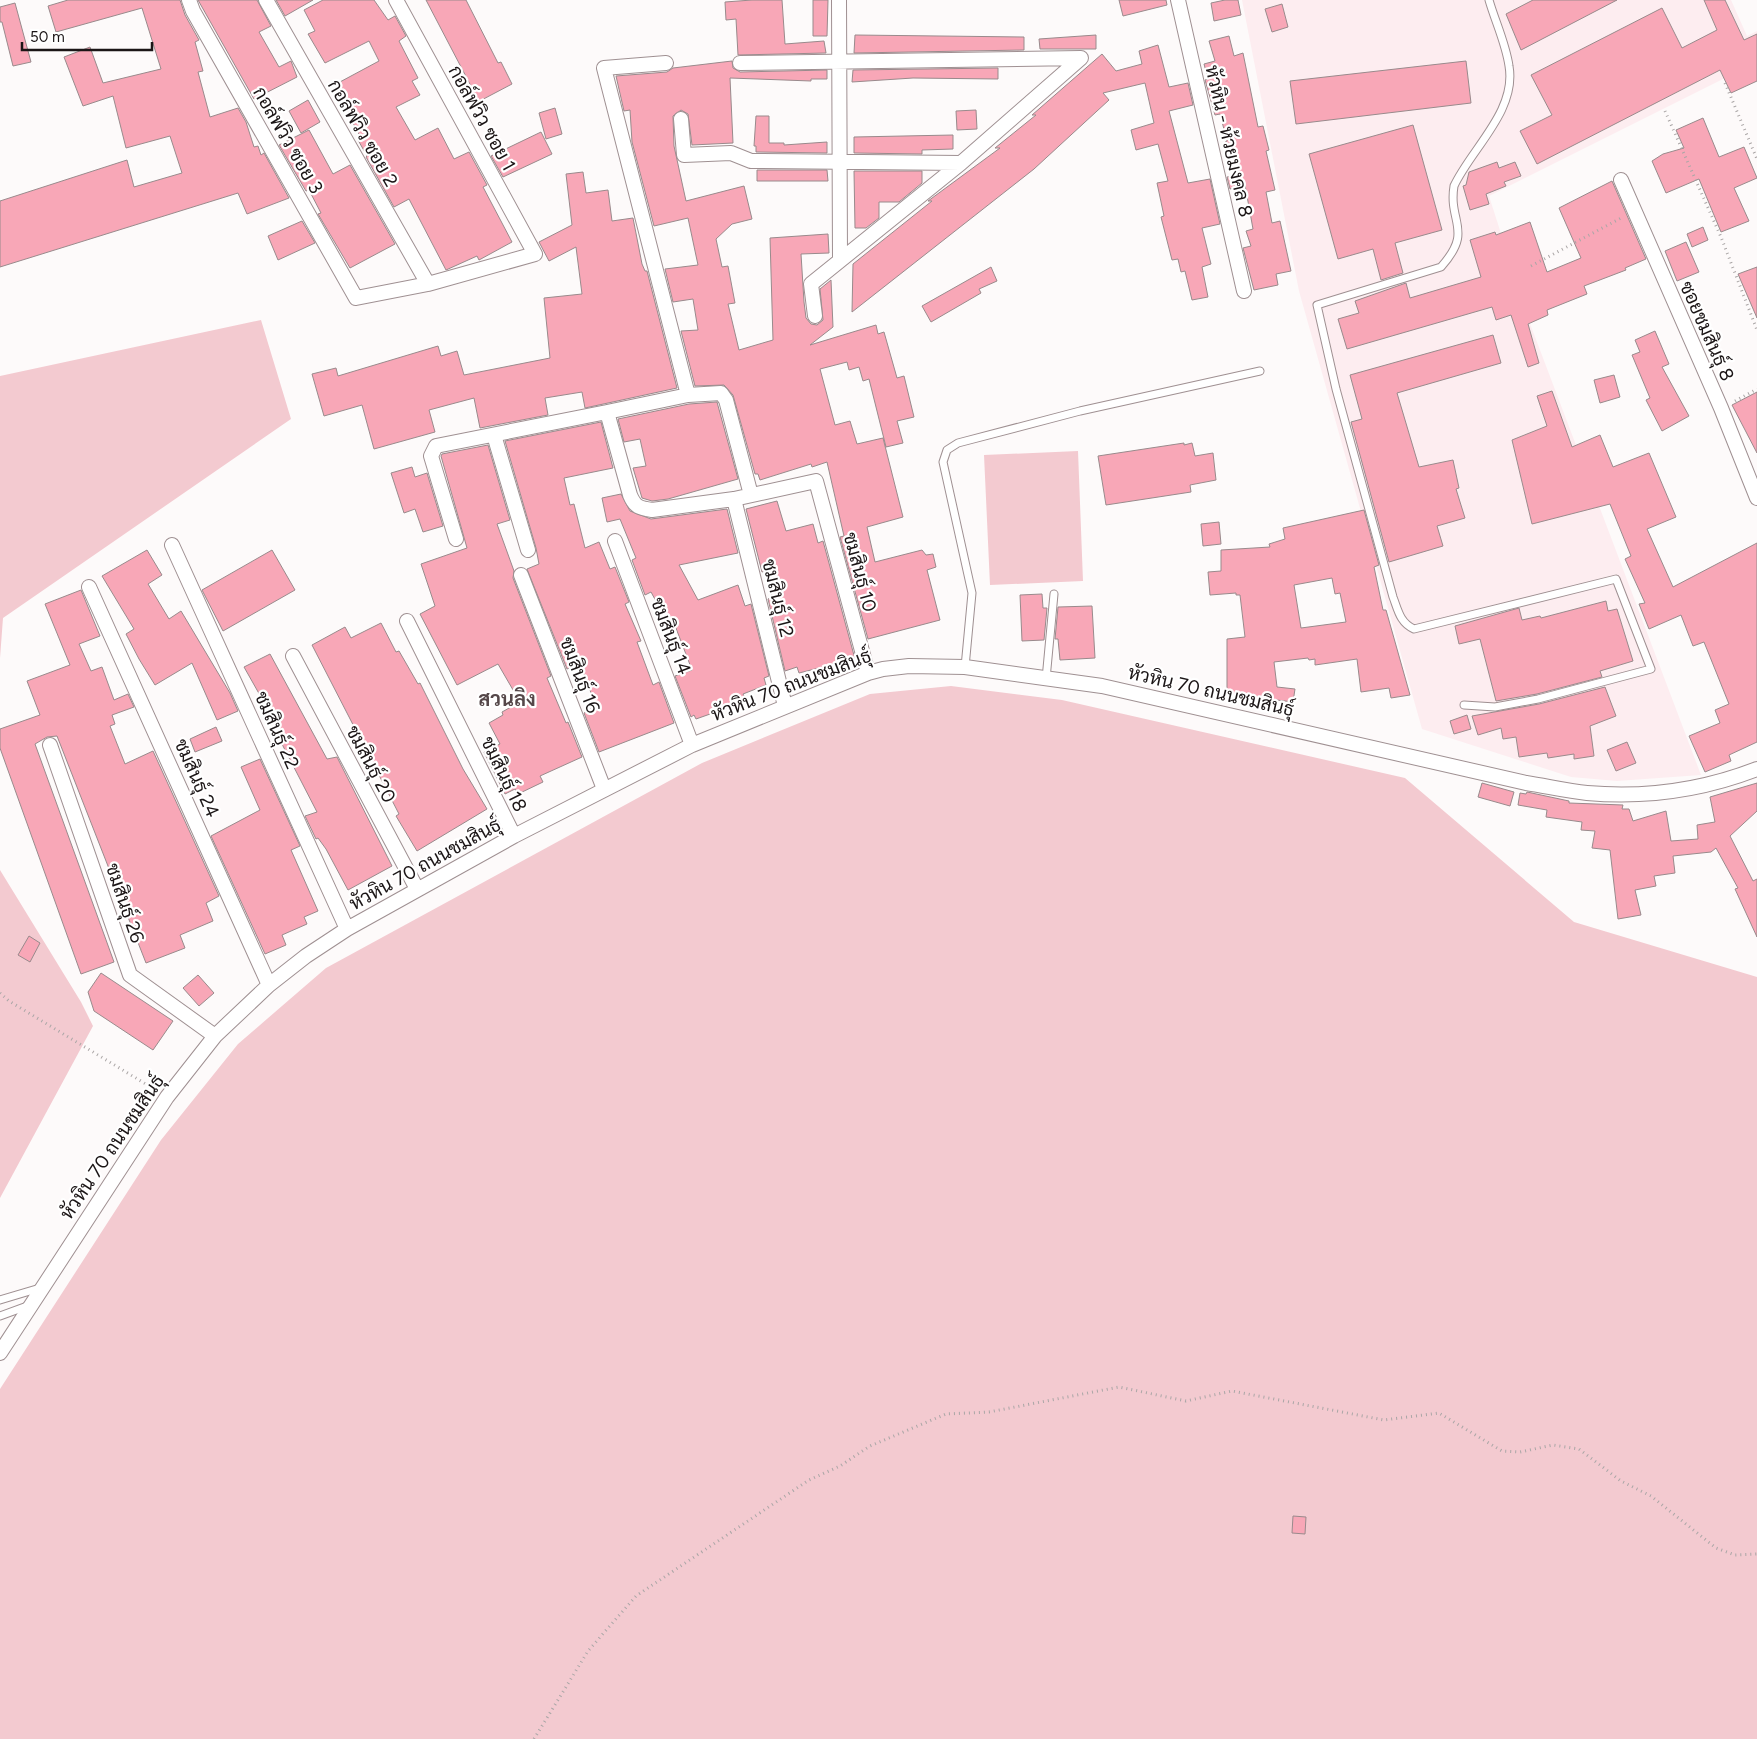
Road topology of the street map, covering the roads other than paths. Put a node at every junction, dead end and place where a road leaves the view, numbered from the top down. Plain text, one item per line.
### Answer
1 (189, 0) edge
2 (266, 0) edge
3 (396, 0) edge
4 (839, 0) edge
5 (1178, 0) edge
6 (1489, 0) edge
7 (840, 61) junction
8 (740, 63) dead end
9 (666, 64) dead end
10 (681, 119) dead end
11 (839, 163) junction
12 (961, 163) junction
13 (1621, 180) dead end
14 (840, 260) junction
15 (428, 284) junction
16 (1244, 291) dead end
17 (815, 316) dead end
18 (1260, 371) dead end
19 (688, 395) junction
20 (607, 412) junction
21 (494, 435) junction
22 (751, 495) junction
23 (1757, 498) edge
24 (734, 499) junction
25 (456, 539) dead end
26 (615, 541) dead end
27 (172, 545) dead end
28 (528, 550) dead end
29 (521, 575) dead end
30 (89, 587) dead end
31 (1054, 594) dead end
32 (407, 621) dead end
33 (292, 656) dead end
34 (965, 667) junction
35 (868, 673) junction
36 (1046, 679) junction
37 (1464, 705) dead end
38 (785, 706) junction
39 (692, 745) junction
40 (50, 746) dead end
41 (1757, 769) edge
42 (604, 789) junction
43 (514, 836) junction
44 (417, 889) junction
45 (347, 929) junction
46 (269, 985) junction
47 (215, 1036) junction
48 (40, 1288) junction
49 (0, 1300) edge
50 (30, 1305) junction
51 (0, 1316) edge
52 (0, 1353) edge

1 - 15 street, กอล์ฟวิว ซอย 3
2 - 15 street, กอล์ฟวิว ซอย 2
3 - 15 street, กอล์ฟวิว ซอย 1
4 - 7 street
5 - 16 street, หัวหิน - ห้วยมงคล 8
6 - 37 lane
7 - 8 street
7 - 11 street
7 - 12 street
9 - 19 street
10 - 11 street
11 - 12 street
11 - 14 street
12 - 14 street
13 - 23 street, ซอยชมสินธุ์ 8
14 - 17 street
18 - 34 lane
19 - 20 street
19 - 22 street
20 - 21 street
20 - 24 street
21 - 25 street
21 - 28 street
22 - 24 street
22 - 35 street, ชมสินธุ์ 10
24 - 38 street, ชมสินธุ์ 12
26 - 39 street, ชมสินธุ์ 14
27 - 45 street, ชมสินธุ์ 22
29 - 42 street, ชมสินธุ์ 16
30 - 46 street, ชมสินธุ์ 24
31 - 36 lane
32 - 43 street, ชมสินธุ์ 18
33 - 44 street, ชมสินธุ์ 20
34 - 35 street, หัวหิน 70 ถนนชมสินธุ์
34 - 36 street, หัวหิน 70 ถนนชมสินธุ์
35 - 38 street, หัวหิน 70 ถนนชมสินธุ์
36 - 41 street, หัวหิน 70 ถนนชมสินธุ์
38 - 39 street, หัวหิน 70 ถนนชมสินธุ์
39 - 42 street, หัวหิน 70 ถนนชมสินธุ์
40 - 47 street, ชมสินธุ์ 26
42 - 43 street, หัวหิน 70 ถนนชมสินธุ์
43 - 44 street, หัวหิน 70 ถนนชมสินธุ์
44 - 45 street, หัวหิน 70 ถนนชมสินธุ์
45 - 46 street, หัวหิน 70 ถนนชมสินธุ์
46 - 47 street, หัวหิน 70 ถนนชมสินธุ์
47 - 48 street, หัวหิน 70 ถนนชมสินธุ์
48 - 49 lane
48 - 50 street, หัวหิน 70 ถนนชมสินธุ์
50 - 51 lane
50 - 52 street, หัวหิน 70 ถนนชมสินธุ์

